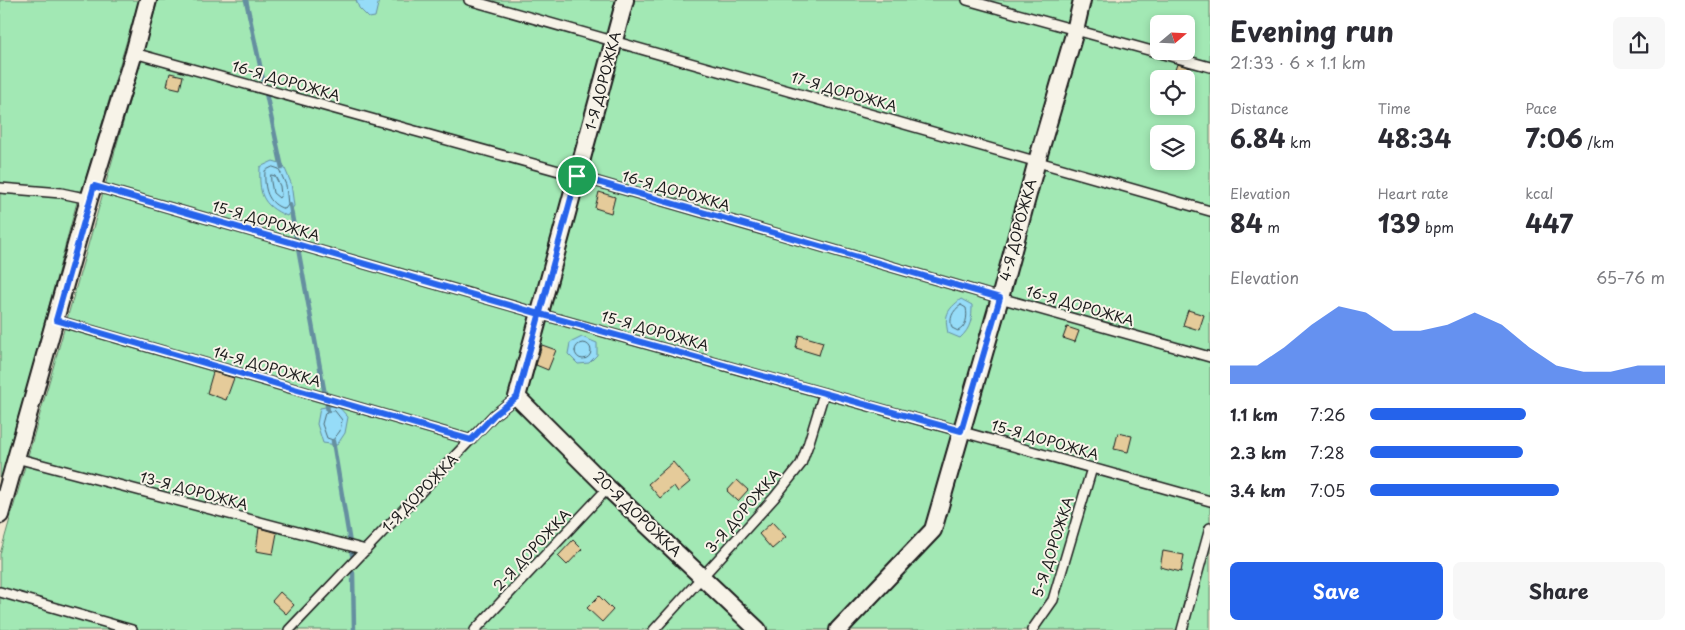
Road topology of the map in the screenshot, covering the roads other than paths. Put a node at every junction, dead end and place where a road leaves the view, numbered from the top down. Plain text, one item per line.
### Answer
1 (148, 0) edge
2 (469, 0) edge
3 (625, 0) edge
4 (967, 0) edge
5 (1082, 0) edge
6 (1075, 31) junction
7 (614, 41) junction
8 (134, 53) junction
9 (1210, 68) edge
10 (1037, 160) junction
11 (577, 176) junction
12 (0, 188) edge
13 (91, 193) junction
14 (1210, 211) edge
15 (1000, 298) junction
16 (540, 314) junction
17 (56, 320) junction
18 (1210, 357) edge
19 (824, 393) junction
20 (517, 397) junction
21 (961, 431) junction
22 (471, 440) junction
23 (16, 458) junction
24 (1092, 468) junction
25 (608, 488) junction
26 (1210, 501) edge
27 (0, 515) edge
28 (1210, 528) edge
29 (363, 549) junction
30 (703, 577) junction
31 (0, 592) edge
32 (132, 630) edge
33 (289, 630) edge
34 (475, 630) edge
35 (654, 630) edge
36 (758, 630) edge
37 (838, 630) edge
38 (1032, 630) edge
39 (1182, 630) edge

1 - 8 street
2 - 7 lane, 17-Я ДОРОЖКА
3 - 7 street, 1-Я ДОРОЖКА
4 - 6 lane
5 - 6 street, 4-Я ДОРОЖКА
6 - 9 lane
6 - 10 street, 4-Я ДОРОЖКА
7 - 10 lane, 17-Я ДОРОЖКА
7 - 11 street, 1-Я ДОРОЖКА
8 - 11 lane, 16-Я ДОРОЖКА
8 - 13 street
10 - 14 lane, 17-Я ДОРОЖКА
10 - 15 street, 4-Я ДОРОЖКА
11 - 15 lane, 16-Я ДОРОЖКА
11 - 16 street, 1-Я ДОРОЖКА
12 - 13 lane, 15-Я ДОРОЖКА
13 - 16 lane, 15-Я ДОРОЖКА
13 - 17 street
15 - 18 lane, 16-Я ДОРОЖКА
15 - 21 street, 4-Я ДОРОЖКА
16 - 19 lane, 15-Я ДОРОЖКА
16 - 20 street, 1-Я ДОРОЖКА
17 - 22 lane, 14-Я ДОРОЖКА
17 - 23 street
19 - 21 lane, 15-Я ДОРОЖКА
19 - 30 lane, 3-Я ДОРОЖКА
20 - 22 lane, 1-Я ДОРОЖКА
20 - 25 street, 20-Я ДОРОЖКА
21 - 24 lane, 15-Я ДОРОЖКА
21 - 37 street, 4-Я ДОРОЖКА
22 - 29 lane, 1-Я ДОРОЖКА
23 - 27 street
23 - 29 lane, 13-Я ДОРОЖКА
24 - 26 lane, 15-Я ДОРОЖКА
24 - 38 lane, 5-Я ДОРОЖКА
25 - 30 street, 20-Я ДОРОЖКА
25 - 34 lane, 2-Я ДОРОЖКА
28 - 39 lane
29 - 33 lane, 1-Я ДОРОЖКА
30 - 35 lane, 3-Я ДОРОЖКА
30 - 36 street, 20-Я ДОРОЖКА
31 - 32 lane

